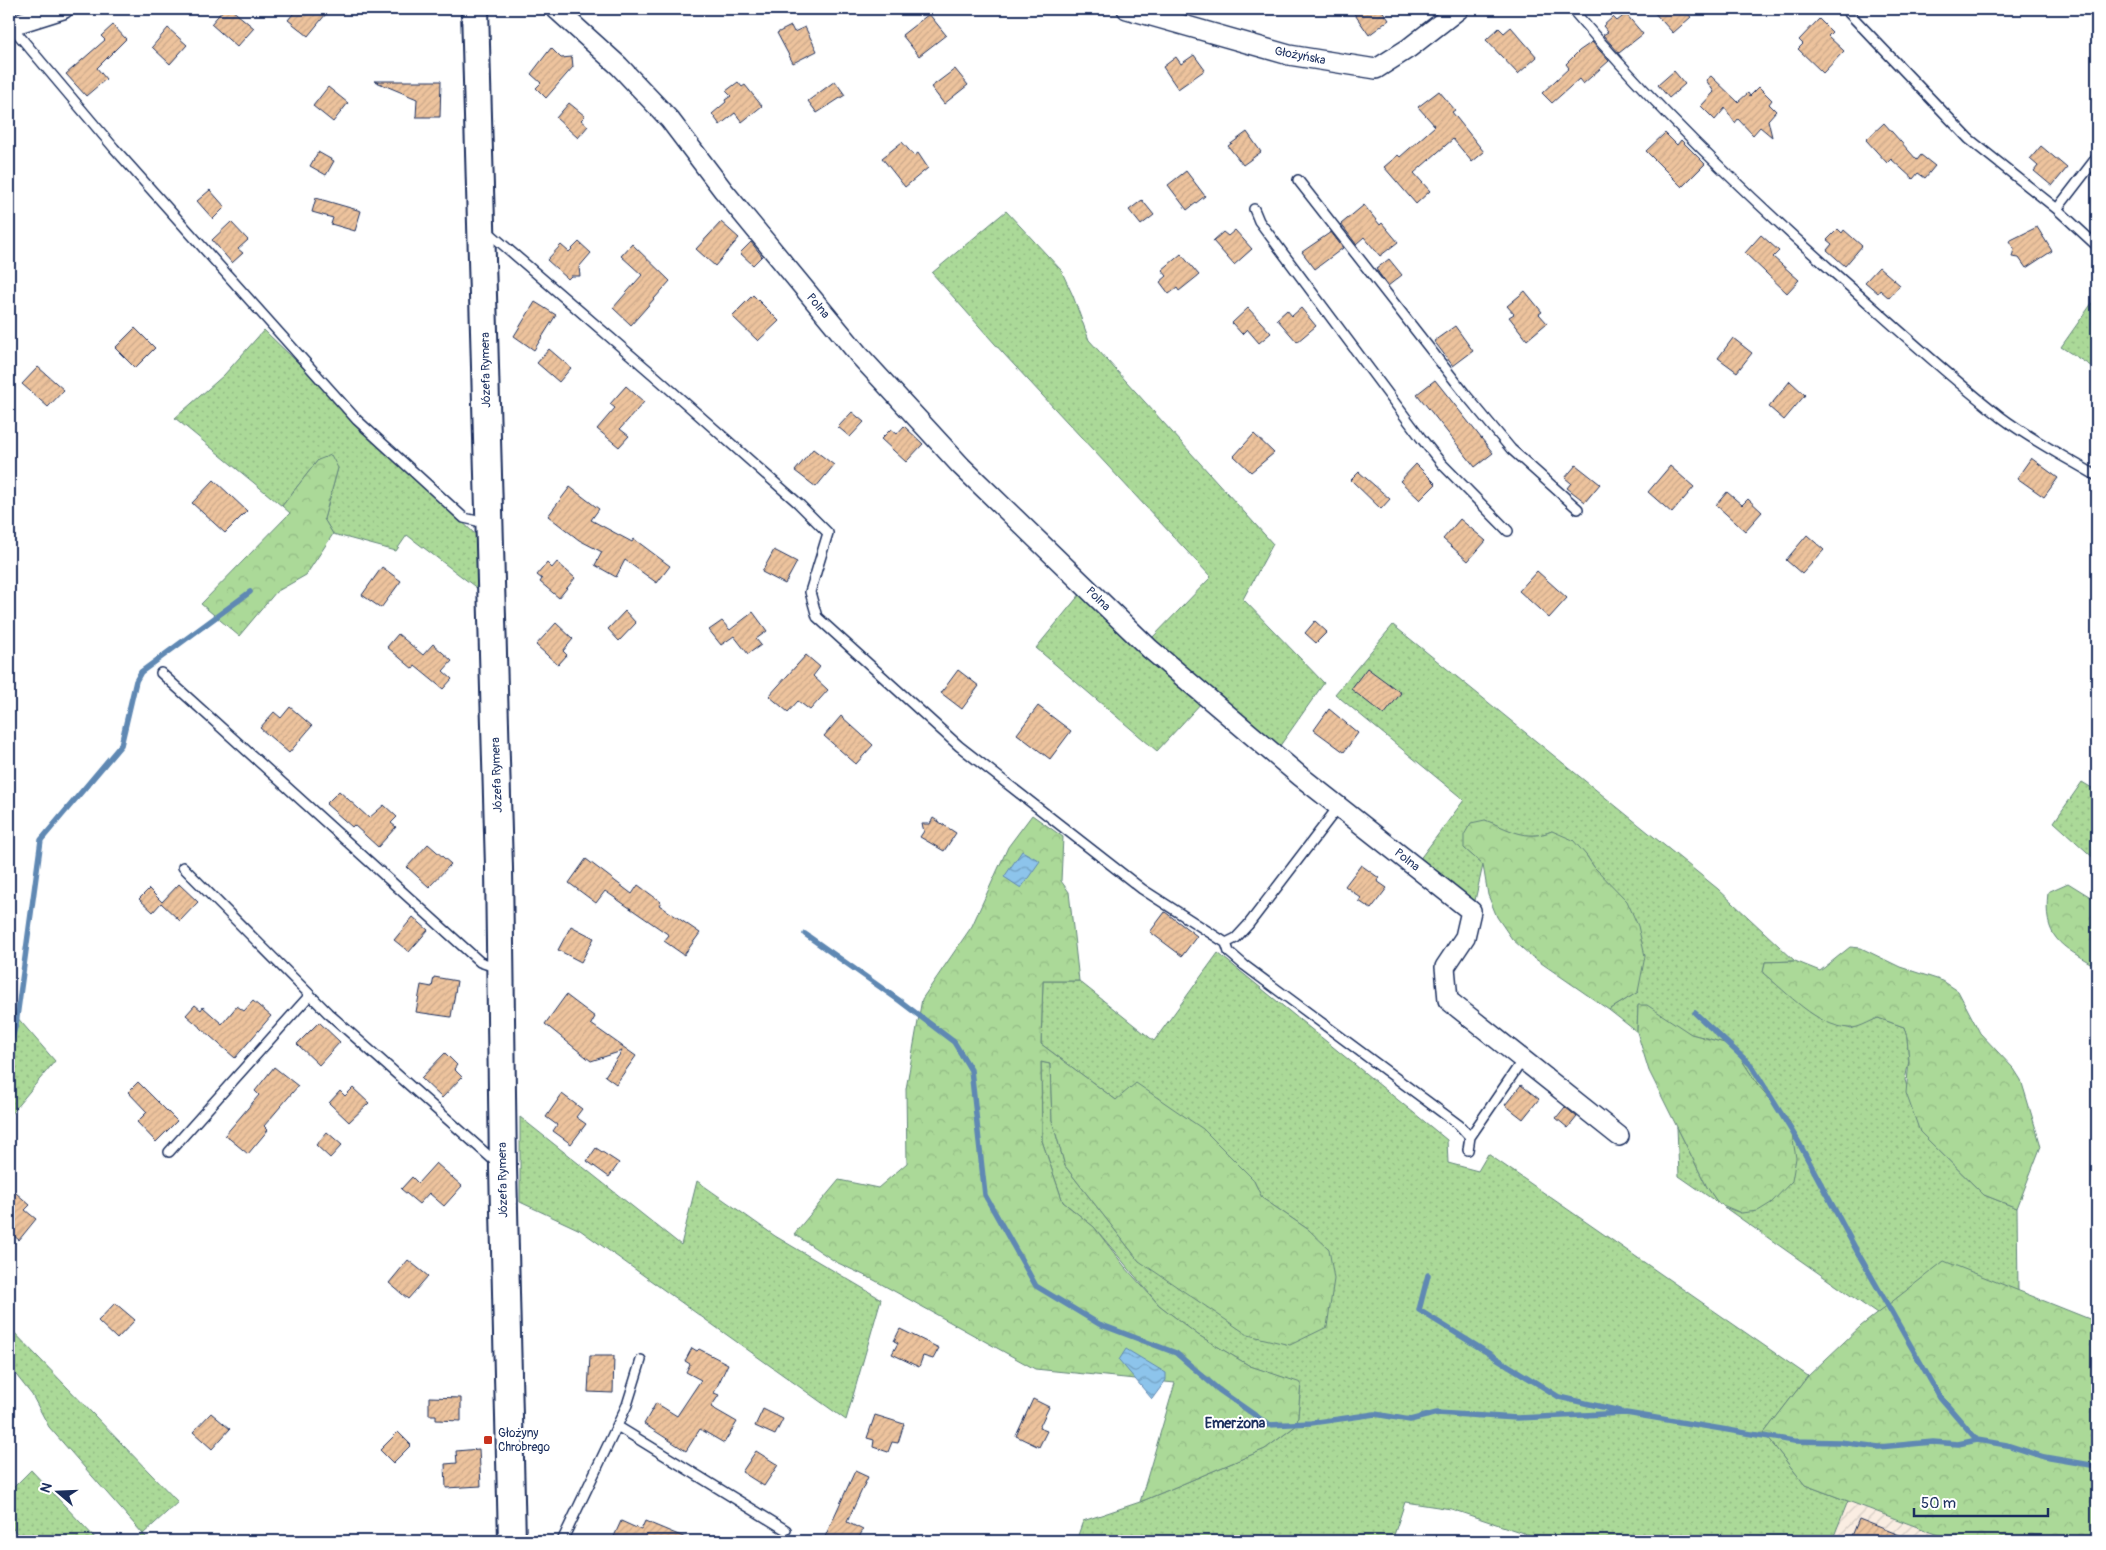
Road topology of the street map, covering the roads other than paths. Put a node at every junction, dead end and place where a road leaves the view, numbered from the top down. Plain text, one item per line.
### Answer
1 (63, 9) edge
2 (475, 9) edge
3 (556, 9) edge
4 (1127, 9) edge
5 (1459, 9) edge
6 (1572, 9) edge
7 (1845, 9) edge
8 (10, 26) edge
9 (2097, 157) edge
10 (1298, 180) dead end
11 (1254, 209) dead end
12 (2056, 209) junction
13 (482, 227) junction
14 (2097, 246) edge
15 (2097, 476) edge
16 (1578, 509) dead end
17 (490, 523) junction
18 (1508, 531) dead end
19 (161, 673) dead end
20 (1338, 806) junction
21 (183, 867) dead end
22 (1226, 943) junction
23 (500, 968) junction
24 (310, 994) junction
25 (1522, 1061) junction
26 (1619, 1136) dead end
27 (1470, 1137) junction
28 (1468, 1150) dead end
29 (169, 1152) dead end
30 (503, 1168) junction
31 (641, 1360) dead end
32 (617, 1426) junction
33 (786, 1530) dead end
34 (512, 1541) edge
35 (562, 1541) edge

1 - 8 street
2 - 13 street, Józefa Rymera
3 - 20 street, Polna
4 - 5 street, Głożyńska
6 - 15 lane
7 - 12 lane
8 - 17 lane
9 - 12 lane
10 - 16 lane
11 - 18 lane
12 - 14 lane
13 - 17 street, Józefa Rymera
13 - 22 lane
17 - 23 street, Józefa Rymera
19 - 23 lane
20 - 22 lane
20 - 25 street, Polna
21 - 24 lane
22 - 27 lane
23 - 30 street, Józefa Rymera
24 - 29 lane
24 - 30 lane
25 - 26 street, Polna
25 - 27 lane
27 - 28 lane
30 - 34 street, Józefa Rymera
31 - 32 lane
32 - 33 lane
32 - 35 lane

